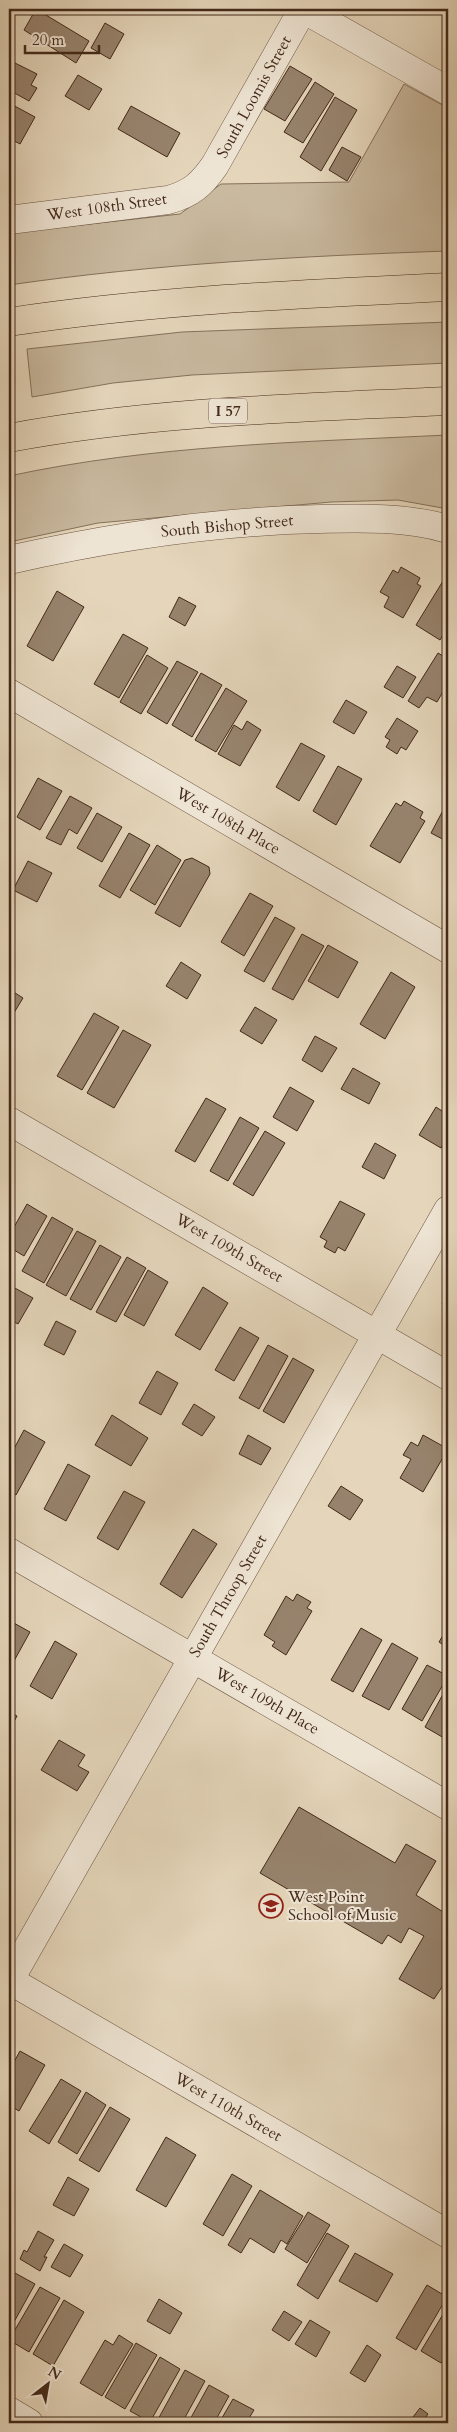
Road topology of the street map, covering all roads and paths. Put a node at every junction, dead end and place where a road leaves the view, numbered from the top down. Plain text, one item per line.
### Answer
1 (303, 9) edge
2 (448, 91) edge
3 (202, 183) joint
4 (9, 220) edge
5 (448, 287) edge
6 (9, 322) edge
7 (448, 401) edge
8 (9, 438) edge
9 (447, 529) edge
10 (9, 560) edge
11 (9, 693) edge
12 (448, 949) edge
13 (9, 1121) edge
14 (448, 1210) edge
15 (377, 1335) junction
16 (448, 1376) edge
17 (9, 1552) edge
18 (193, 1658) junction
19 (448, 1806) edge
20 (9, 1980) edge
21 (448, 2234) edge
22 (9, 2411) edge
23 (29, 2423) edge

1 - 2 street
1 - 3 street, South Loomis Street
3 - 4 street, West 108th Street
5 - 6 highway
7 - 8 highway, I 57
9 - 10 street, South Bishop Street
11 - 12 street, West 108th Place
13 - 15 street, West 109th Street
14 - 15 street, South Throop Street
15 - 16 street, West 109th Street
15 - 18 street, South Throop Street
17 - 18 street, West 109th Place
18 - 19 street, West 109th Place
18 - 20 street, South Throop Street
20 - 21 street, West 110th Street
22 - 23 street

